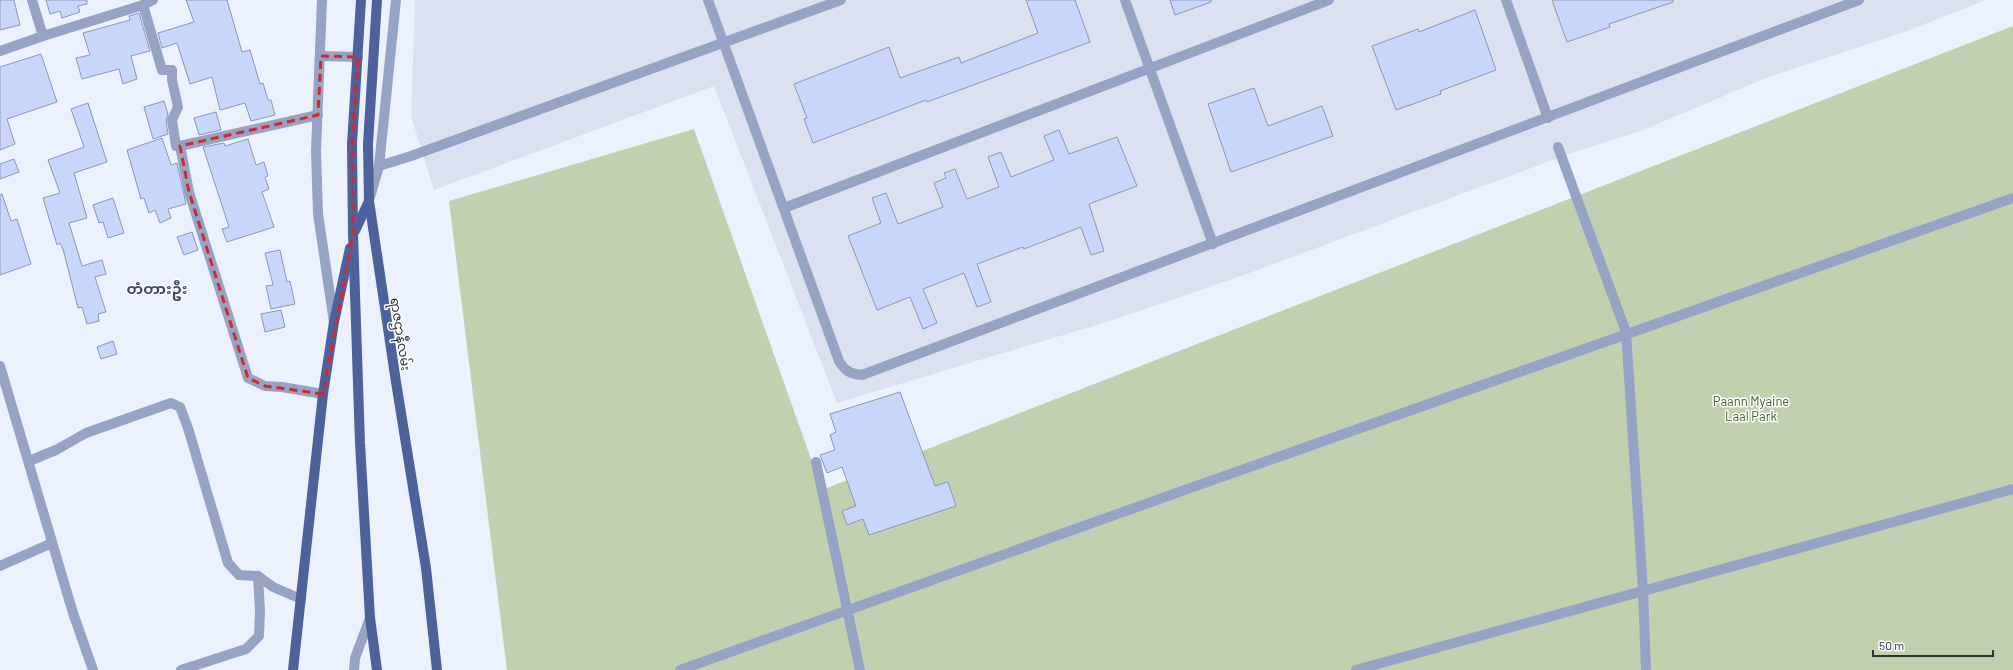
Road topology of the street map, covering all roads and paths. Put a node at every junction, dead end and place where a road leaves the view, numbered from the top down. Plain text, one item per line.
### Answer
1 (32, 0) edge
2 (154, 0) edge
3 (322, 0) edge
4 (362, 0) edge
5 (377, 0) edge
6 (396, 0) edge
7 (708, 0) edge
8 (841, 0) edge
9 (1124, 0) edge
10 (1329, 0) edge
11 (1506, 0) edge
12 (1859, 0) edge
13 (143, 5) junction
14 (43, 36) junction
15 (723, 44) junction
16 (0, 51) edge
17 (321, 56) junction
18 (358, 57) junction
19 (1149, 68) junction
20 (318, 115) junction
21 (1548, 118) junction
22 (180, 146) junction
23 (1558, 147) dead end
24 (379, 166) junction
25 (2013, 198) edge
26 (369, 201) junction
27 (784, 208) junction
28 (353, 234) junction
29 (1213, 244) junction
30 (334, 322) junction
31 (1626, 332) junction
32 (0, 366) edge
33 (323, 394) junction
34 (29, 460) junction
35 (816, 462) dead end
36 (2013, 489) edge
37 (52, 543) junction
38 (0, 566) edge
39 (258, 576) junction
40 (1643, 590) junction
41 (302, 600) junction
42 (848, 610) junction
43 (370, 618) junction
44 (92, 670) edge
45 (181, 670) edge
46 (293, 670) edge
47 (354, 670) edge
48 (377, 670) edge
49 (437, 670) edge
50 (680, 670) edge
51 (860, 670) edge
52 (1356, 670) edge
53 (1646, 670) edge

1 - 14 street
2 - 13 street
3 - 17 street
4 - 18 main road
5 - 26 main road, ရာဇဌာနီလမ်း
6 - 24 street
7 - 15 street
8 - 15 street
9 - 19 street
10 - 19 street
11 - 21 street
12 - 21 street
13 - 14 street
13 - 22 street
14 - 16 street
15 - 24 street
15 - 27 street
17 - 18 street
17 - 20 street
18 - 28 main road
19 - 27 street
19 - 29 street
20 - 22 street
20 - 30 street
21 - 29 street
22 - 33 street
23 - 31 street
24 - 26 street
25 - 31 street
26 - 28 main road
26 - 49 main road, ရာဇဌာနီလမ်း
27 - 29 street
28 - 30 main road
28 - 43 main road
30 - 33 main road
31 - 40 street
31 - 42 street
32 - 34 street
33 - 41 main road
34 - 37 street
34 - 39 street
35 - 42 street
36 - 40 street
37 - 38 street
37 - 44 street
39 - 41 street
39 - 45 street
40 - 52 street
40 - 53 street
41 - 46 main road
42 - 50 street
42 - 51 street
43 - 47 street
43 - 48 main road

